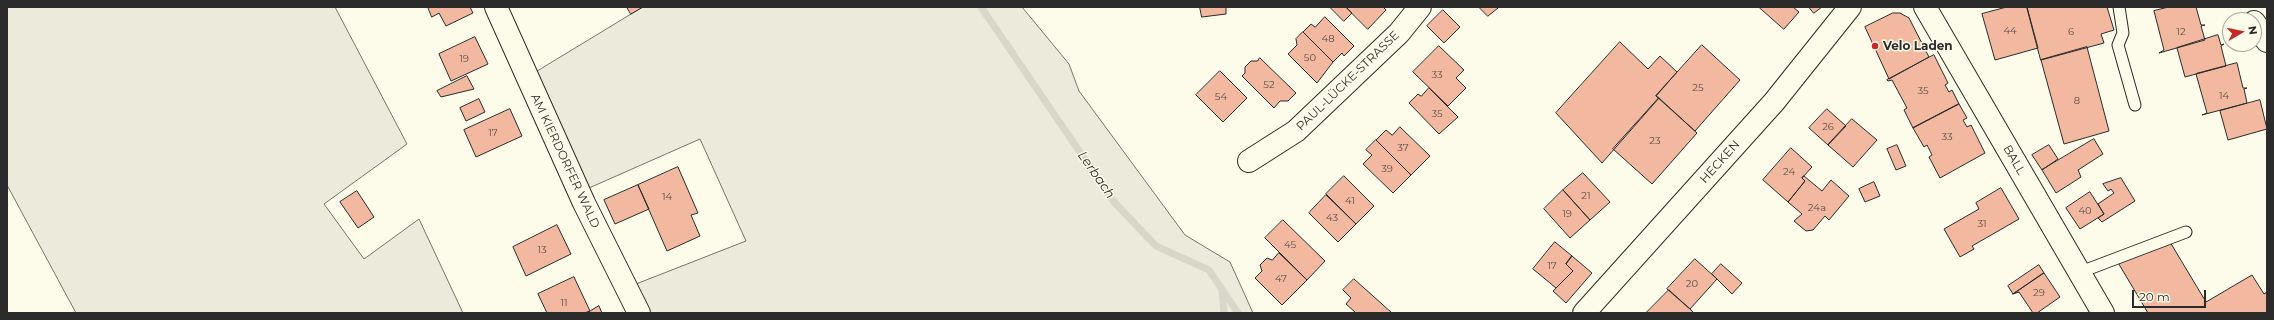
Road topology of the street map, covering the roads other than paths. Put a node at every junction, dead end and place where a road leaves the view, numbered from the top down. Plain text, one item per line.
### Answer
1 (496, 7) edge
2 (1420, 7) edge
3 (1850, 7) edge
4 (1925, 7) edge
5 (2119, 7) edge
6 (2135, 105) dead end
7 (1249, 161) dead end
8 (2186, 232) dead end
9 (2078, 273) junction
10 (638, 313) edge
11 (1584, 313) edge
12 (2103, 313) edge

1 - 10 street, AM KIERDORFER WALD
2 - 7 street, PAUL-LÜCKE-STRASSE
3 - 11 street, HECKEN
4 - 9 street, BALL
5 - 6 lane
8 - 9 lane
9 - 12 street, BALL

